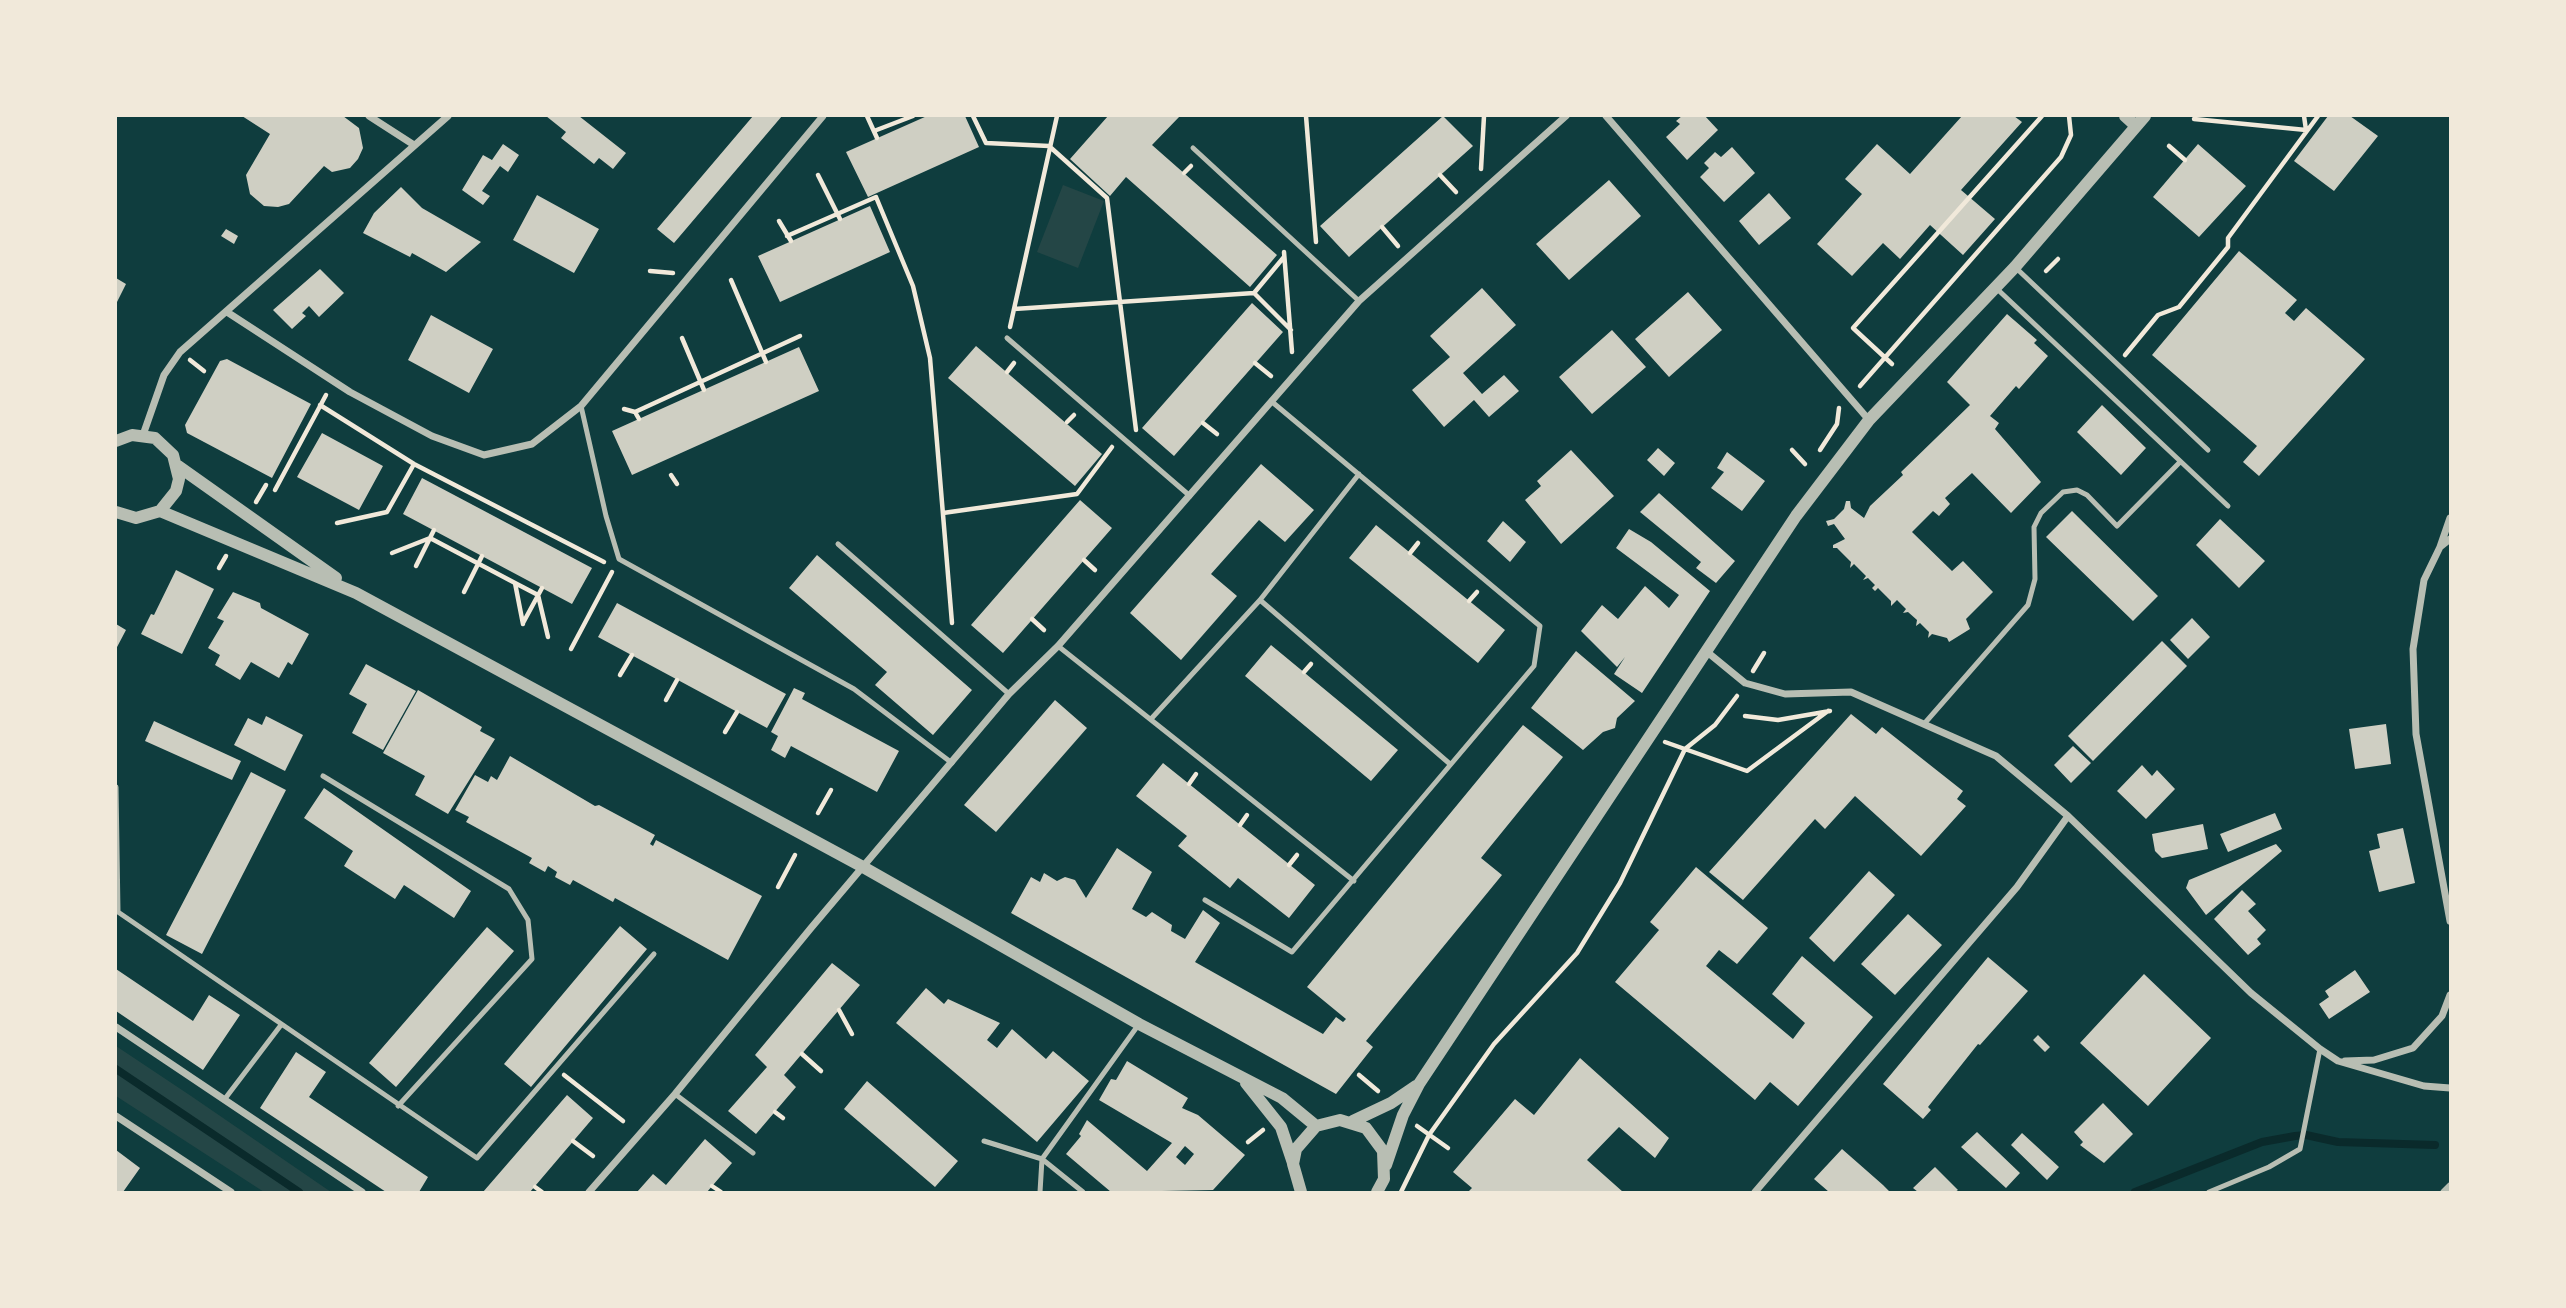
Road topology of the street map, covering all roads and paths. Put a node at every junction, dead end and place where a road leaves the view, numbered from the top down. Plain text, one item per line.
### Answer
1 (369, 116) edge
2 (449, 116) edge
3 (823, 116) edge
4 (867, 116) edge
5 (913, 116) edge
6 (973, 116) edge
7 (1056, 116) edge
8 (1306, 116) edge
9 (1484, 116) edge
10 (1566, 116) edge
11 (1606, 116) edge
12 (2042, 116) edge
13 (2069, 116) edge
14 (2125, 116) edge
15 (2304, 116) edge
16 (2318, 116) edge
17 (2193, 119) dead end
18 (2140, 121) edge
19 (2306, 130) junction
20 (874, 131) junction
21 (877, 138) dead end
22 (414, 145) junction
23 (1049, 146) junction
24 (2169, 146) dead end
25 (1193, 148) dead end
26 (2185, 160) dead end
27 (1481, 169) dead end
28 (1440, 175) dead end
29 (818, 176) dead end
30 (1456, 192) dead end
31 (839, 216) junction
32 (779, 221) dead end
33 (1382, 227) dead end
34 (1282, 230) junction
35 (787, 236) junction
36 (791, 241) dead end
37 (1398, 246) dead end
38 (1308, 253) junction
39 (1284, 256) junction
40 (2058, 259) dead end
41 (2015, 267) junction
42 (2046, 271) dead end
43 (730, 279) dead end
44 (1996, 288) junction
45 (1254, 293) junction
46 (1359, 301) junction
47 (1120, 302) junction
48 (1014, 309) junction
49 (228, 312) junction
50 (1291, 330) junction
51 (800, 336) dead end
52 (681, 338) dead end
53 (1007, 338) joint
54 (1292, 352) dead end
55 (762, 353) junction
56 (1884, 357) junction
57 (190, 360) dead end
58 (766, 362) dead end
59 (1255, 363) dead end
60 (2118, 363) junction
61 (1892, 364) dead end
62 (204, 371) dead end
63 (1271, 376) dead end
64 (700, 382) junction
65 (1862, 383) dead end
66 (704, 390) dead end
67 (326, 395) dead end
68 (1271, 401) junction
69 (320, 405) junction
70 (581, 406) junction
71 (1838, 409) dead end
72 (624, 410) dead end
73 (635, 412) junction
74 (639, 419) dead end
75 (1869, 420) junction
76 (1203, 423) dead end
77 (1217, 434) dead end
78 (143, 435) junction
79 (1120, 435) junction
80 (116, 441) edge
81 (1131, 445) junction
82 (1792, 450) dead end
83 (1820, 450) dead end
84 (2208, 450) dead end
85 (2180, 462) junction
86 (414, 464) junction
87 (1805, 464) dead end
88 (178, 467) junction
89 (1359, 474) junction
90 (671, 475) dead end
91 (677, 484) dead end
92 (266, 485) dead end
93 (275, 489) dead end
94 (1190, 496) junction
95 (255, 505) dead end
96 (2228, 506) dead end
97 (160, 511) junction
98 (116, 512) edge
99 (943, 513) junction
100 (2451, 518) edge
101 (337, 523) dead end
102 (434, 530) dead end
103 (430, 538) junction
104 (2451, 539) edge
105 (838, 544) dead end
106 (2440, 547) junction
107 (392, 553) dead end
108 (482, 556) dead end
109 (1084, 560) dead end
110 (478, 563) junction
111 (416, 566) dead end
112 (1095, 570) dead end
113 (515, 583) junction
114 (542, 588) dead end
115 (464, 592) dead end
116 (356, 593) junction
117 (538, 595) junction
118 (1260, 600) junction
119 (1032, 619) dead end
120 (1044, 630) dead end
121 (548, 637) dead end
122 (948, 640) junction
123 (1058, 646) junction
124 (571, 649) dead end
125 (1706, 651) junction
126 (632, 655) dead end
127 (620, 675) dead end
128 (677, 680) dead end
129 (1009, 694) junction
130 (666, 700) dead end
131 (1734, 700) dead end
132 (1842, 710) dead end
133 (1829, 711) junction
134 (737, 712) dead end
135 (1745, 716) dead end
136 (1151, 719) junction
137 (1924, 724) junction
138 (725, 732) dead end
139 (1658, 740) dead end
140 (1685, 749) junction
141 (952, 763) junction
142 (1450, 764) junction
143 (323, 776) dead end
144 (116, 787) edge
145 (831, 790) dead end
146 (818, 813) dead end
147 (2068, 816) junction
148 (795, 855) dead end
149 (863, 867) junction
150 (1354, 881) junction
151 (778, 887) dead end
152 (1205, 900) dead end
153 (2451, 921) edge
154 (654, 954) dead end
155 (2451, 995) edge
156 (839, 1010) dead end
157 (1139, 1024) junction
158 (281, 1025) junction
159 (116, 1027) edge
160 (852, 1034) dead end
161 (2320, 1049) junction
162 (802, 1054) dead end
163 (2338, 1061) junction
164 (555, 1068) junction
165 (821, 1071) dead end
166 (1359, 1075) dead end
167 (1243, 1080) junction
168 (1419, 1084) junction
169 (2451, 1088) edge
170 (675, 1094) junction
171 (1386, 1099) dead end
172 (224, 1100) junction
173 (398, 1106) junction
174 (775, 1112) dead end
175 (116, 1116) edge
176 (783, 1118) dead end
177 (623, 1121) dead end
178 (1353, 1121) junction
179 (1414, 1124) dead end
180 (1269, 1126) dead end
181 (1316, 1126) junction
182 (1429, 1135) junction
183 (573, 1141) dead end
184 (984, 1141) dead end
185 (1248, 1142) dead end
186 (1448, 1148) dead end
187 (753, 1153) dead end
188 (593, 1156) dead end
189 (1042, 1159) junction
190 (1293, 1164) junction
191 (1386, 1165) junction
192 (712, 1186) dead end
193 (2451, 1186) edge
194 (535, 1187) dead end
195 (231, 1192) edge
196 (362, 1192) edge
197 (542, 1192) edge
198 (589, 1192) edge
199 (721, 1192) edge
200 (1040, 1192) edge
201 (1083, 1192) edge
202 (1301, 1192) edge
203 (1377, 1192) edge
204 (1401, 1192) edge
205 (1755, 1192) edge
206 (2209, 1192) edge
207 (2444, 1192) edge

1 - 22 street
2 - 22 street
3 - 70 street
4 - 20 path
5 - 20 path
6 - 23 path
7 - 23 path
8 - 38 path
9 - 27 path
10 - 46 street
11 - 75 street
12 - 56 path
13 - 56 path
14 - 18 street
15 - 19 path
16 - 19 path
17 - 19 path
18 - 41 street
19 - 60 path
20 - 21 path
22 - 49 street
23 - 47 path
23 - 48 path
24 - 26 path
25 - 34 lane
28 - 30 path
29 - 31 path
31 - 35 path
31 - 99 path
32 - 35 path
33 - 37 path
34 - 38 lane
34 - 39 path
35 - 36 path
38 - 46 lane
39 - 45 path
39 - 50 path
40 - 42 path
41 - 44 street
41 - 60 lane
43 - 55 path
44 - 75 street
44 - 85 lane
45 - 47 path
45 - 50 path
46 - 68 street
47 - 48 path
47 - 81 path
48 - 53 path
49 - 70 street
49 - 78 street
50 - 54 path
51 - 55 path
52 - 64 path
53 - 79 lane
55 - 58 path
55 - 64 path
56 - 61 path
56 - 65 path
57 - 62 path
59 - 63 path
60 - 84 lane
64 - 66 path
64 - 73 path
67 - 69 path
68 - 89 lane
68 - 94 street
69 - 86 path
69 - 93 path
70 - 141 lane
71 - 83 path
72 - 73 path
73 - 74 path
75 - 125 street
76 - 77 path
78 - 80 street
78 - 88 street
79 - 81 lane
79 - 99 path
81 - 94 lane
82 - 87 path
85 - 96 lane
85 - 137 lane
86 - 101 path
86 - 124 path
88 - 97 street
88 - 116 street
89 - 118 lane
89 - 142 lane
90 - 91 path
92 - 95 path
94 - 123 street
97 - 98 street
97 - 116 street
99 - 122 path
100 - 106 street
102 - 103 path
103 - 107 path
103 - 110 path
103 - 111 path
104 - 106 street
105 - 122 lane
106 - 153 street
108 - 110 path
109 - 112 path
110 - 113 path
110 - 115 path
113 - 117 path
113 - 117 path
114 - 117 path
116 - 149 street
117 - 121 path
118 - 136 lane
118 - 142 lane
119 - 120 path
122 - 129 lane
123 - 129 street
123 - 136 lane
125 - 137 street
125 - 168 street
126 - 127 path
128 - 130 path
129 - 141 street
131 - 140 path
132 - 133 path
133 - 135 path
133 - 140 path
134 - 138 path
136 - 150 lane
137 - 147 street
139 - 140 path
140 - 182 path
141 - 149 street
142 - 150 lane
143 - 173 lane
144 - 158 lane
145 - 146 path
147 - 161 street
147 - 205 street
148 - 151 path
149 - 157 street
149 - 170 street
150 - 152 lane
154 - 164 lane
155 - 163 street
156 - 160 path
157 - 167 street
157 - 189 lane
158 - 172 lane
158 - 173 lane
159 - 172 street
161 - 163 street
161 - 206 lane
162 - 165 path
163 - 169 street
164 - 173 lane
164 - 177 path
166 - 171 path
167 - 181 street
167 - 190 street
168 - 178 street
168 - 191 street
170 - 187 lane
170 - 198 street
172 - 196 street
174 - 176 path
175 - 195 street
178 - 181 street
178 - 191 street
179 - 182 path
180 - 185 path
181 - 190 street
182 - 186 path
182 - 204 path
183 - 188 path
184 - 189 lane
189 - 200 lane
189 - 201 lane
190 - 202 street
191 - 203 street
192 - 199 path
193 - 207 street
194 - 197 path

